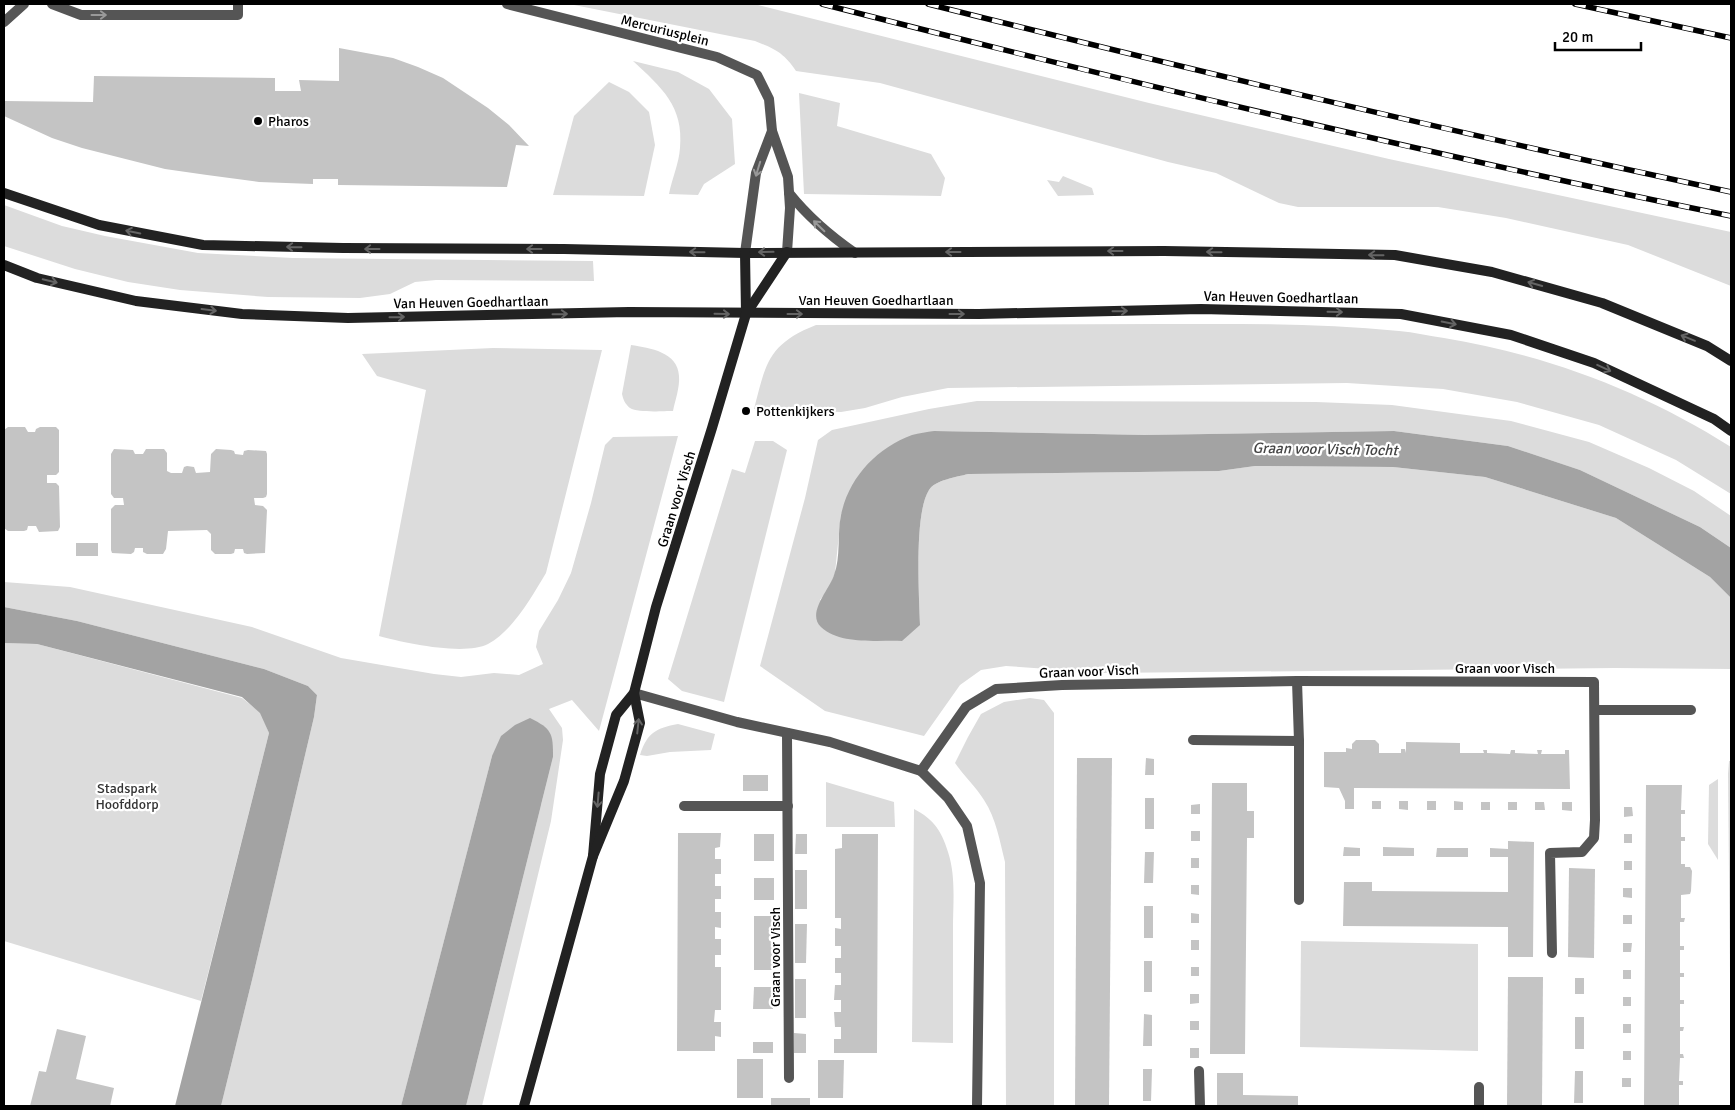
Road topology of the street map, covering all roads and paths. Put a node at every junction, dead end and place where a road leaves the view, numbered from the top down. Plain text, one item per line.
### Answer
1 (24, 4) edge
2 (52, 4) edge
3 (238, 4) edge
4 (508, 4) edge
5 (4, 22) edge
6 (772, 131) junction
7 (4, 192) edge
8 (788, 193) junction
9 (787, 252) junction
10 (745, 253) junction
11 (855, 253) junction
12 (4, 264) edge
13 (746, 314) junction
14 (1731, 361) edge
15 (1731, 431) edge
16 (1297, 681) junction
17 (634, 693) junction
18 (1596, 710) junction
19 (1691, 710) dead end
20 (787, 734) junction
21 (1193, 740) dead end
22 (1299, 741) junction
23 (922, 772) junction
24 (684, 806) dead end
25 (788, 806) junction
26 (593, 856) junction
27 (1299, 900) dead end
28 (1552, 953) dead end
29 (1198, 1071) dead end
30 (789, 1078) dead end
31 (1479, 1087) dead end
32 (524, 1106) edge
33 (977, 1106) edge
34 (1200, 1106) edge
35 (1479, 1106) edge

1 - 5 street
2 -> 3 street
4 - 6 street, Mercuriusplein
6 - 8 street, Mercuriusplein
6 -> 10 street, Mercuriusplein
10 -> 7 main road
8 - 9 street, Mercuriusplein
11 -> 8 street
9 -> 10 main road
9 - 11 main road
9 - 13 main road, Graan voor Visch
10 - 13 main road, Graan voor Visch
14 -> 11 main road
12 -> 13 main road, Van Heuven Goedhartlaan
13 -> 15 main road, Van Heuven Goedhartlaan
13 - 17 main road, Graan voor Visch
16 - 18 street, Graan voor Visch
16 - 22 street
16 - 23 street, Graan voor Visch
17 - 20 street
17 -> 26 main road, Graan voor Visch
26 -> 17 main road, Graan voor Visch
18 - 19 street
18 - 28 street, Graan voor Visch
20 - 23 street
20 - 25 street, Graan voor Visch
21 - 22 street
22 - 27 street
23 - 33 street
24 - 25 street
25 - 30 street, Graan voor Visch
26 - 32 main road, Graan voor Visch
29 - 34 street
31 - 35 street

